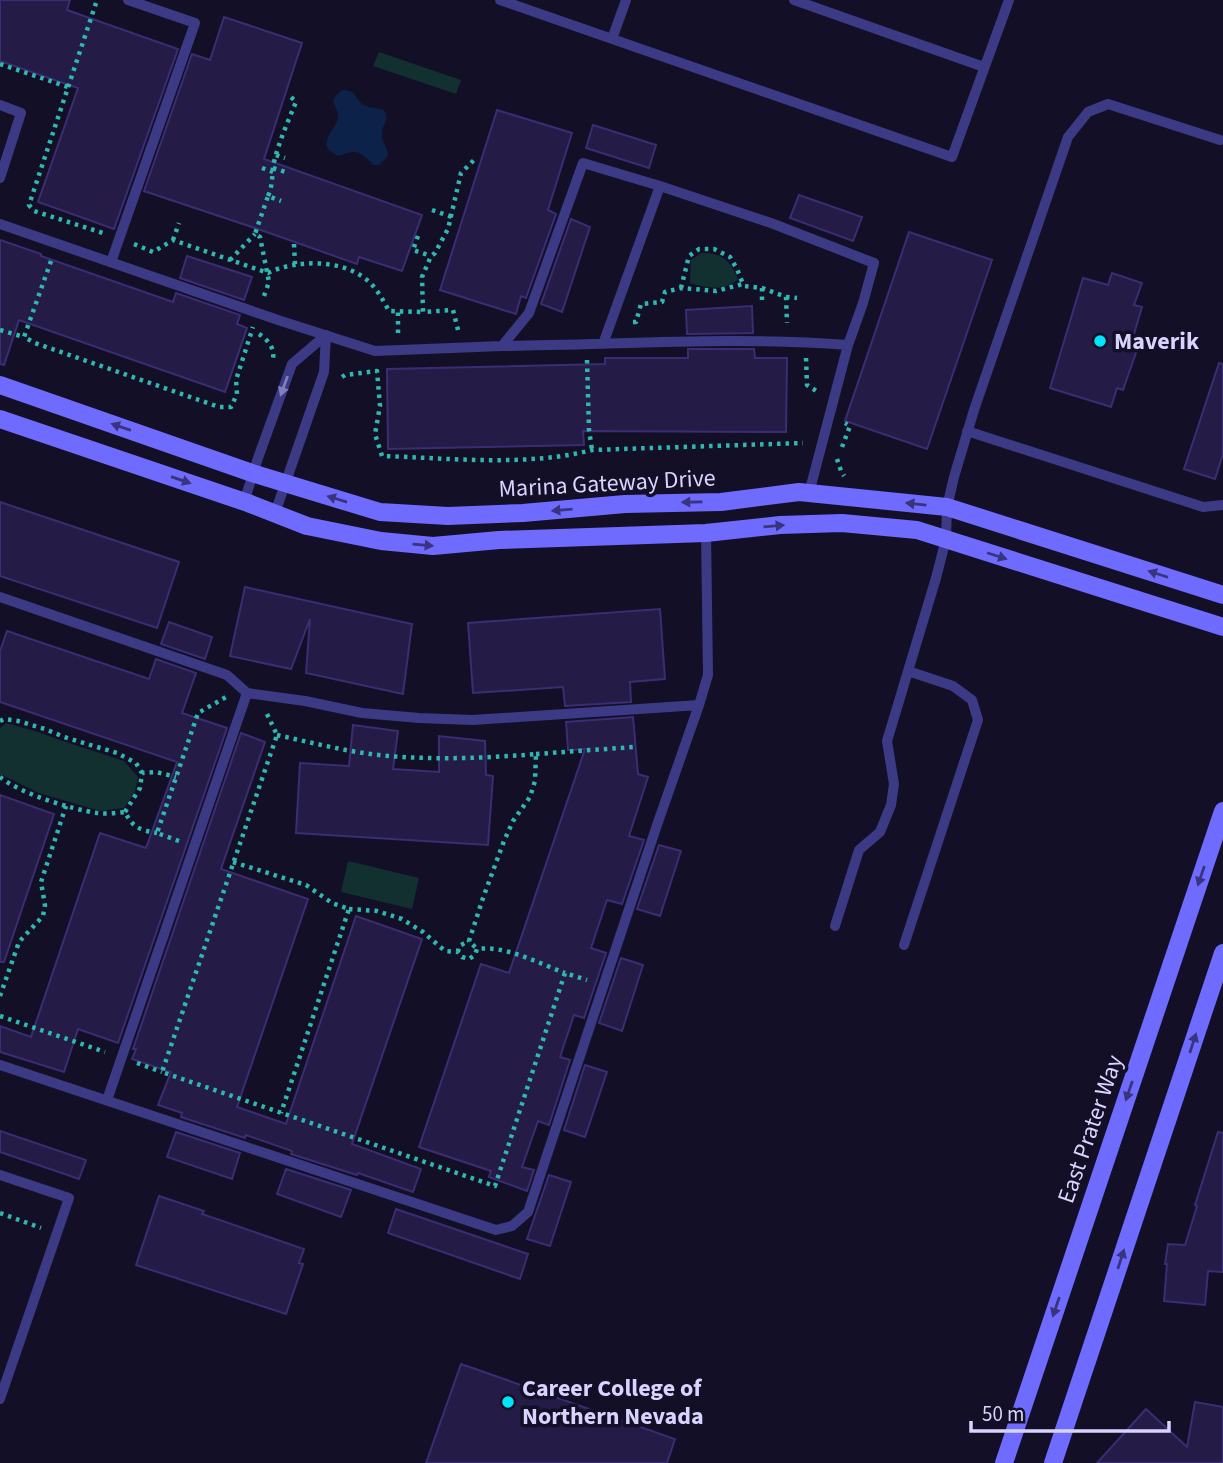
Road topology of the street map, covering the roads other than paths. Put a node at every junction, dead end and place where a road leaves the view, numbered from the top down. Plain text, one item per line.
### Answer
1 (128, 0) edge
2 (500, 0) edge
3 (626, 0) edge
4 (794, 0) edge
5 (1009, 0) edge
6 (612, 39) junction
7 (984, 67) junction
8 (0, 105) edge
9 (1222, 137) edge
10 (0, 178) edge
11 (660, 186) junction
12 (0, 224) edge
13 (111, 262) junction
14 (326, 335) junction
15 (603, 344) junction
16 (848, 345) junction
17 (502, 346) junction
18 (0, 385) edge
19 (0, 419) edge
20 (967, 431) junction
21 (252, 474) junction
22 (285, 484) junction
23 (808, 493) junction
24 (244, 502) junction
25 (1223, 505) edge
26 (947, 507) junction
27 (275, 513) junction
28 (706, 533) junction
29 (946, 539) junction
30 (1223, 595) edge
31 (0, 597) edge
32 (1223, 627) edge
33 (908, 671) junction
34 (249, 692) junction
35 (699, 705) junction
36 (1223, 811) edge
37 (835, 926) dead end
38 (904, 946) dead end
39 (1223, 953) edge
40 (0, 1065) edge
41 (107, 1100) junction
42 (0, 1175) edge
43 (0, 1399) edge
44 (1004, 1463) edge
45 (1053, 1463) edge

1 - 13 lane
2 - 6 lane
3 - 6 lane
4 - 7 lane
5 - 7 lane
6 - 7 lane
8 - 10 lane
9 - 20 lane
11 - 15 lane
11 - 16 lane
11 - 17 lane
12 - 13 lane
13 - 14 lane
14 - 17 lane
14 -> 21 lane
14 - 22 lane
15 - 16 lane
15 - 17 lane
16 - 23 lane
21 -> 18 street, Marina Gateway Drive
19 -> 24 street, Marina Gateway Drive
20 - 25 lane
20 - 26 lane
21 - 22 street, Marina Gateway Drive
21 - 24 lane
23 -> 22 street, Marina Gateway Drive
22 - 27 lane
26 -> 23 street, Marina Gateway Drive
24 - 27 street, Marina Gateway Drive
26 - 29 lane
30 -> 26 street, Marina Gateway Drive
27 -> 28 street, Marina Gateway Drive
28 -> 29 street, Marina Gateway Drive
28 - 35 lane
29 -> 32 street, Marina Gateway Drive
29 - 33 lane
31 - 34 lane
33 - 37 lane
33 - 38 lane
34 - 35 lane
34 - 41 lane
35 - 41 lane
36 -> 44 street, East Prater Way
45 -> 39 street
40 - 41 lane
42 - 43 lane

